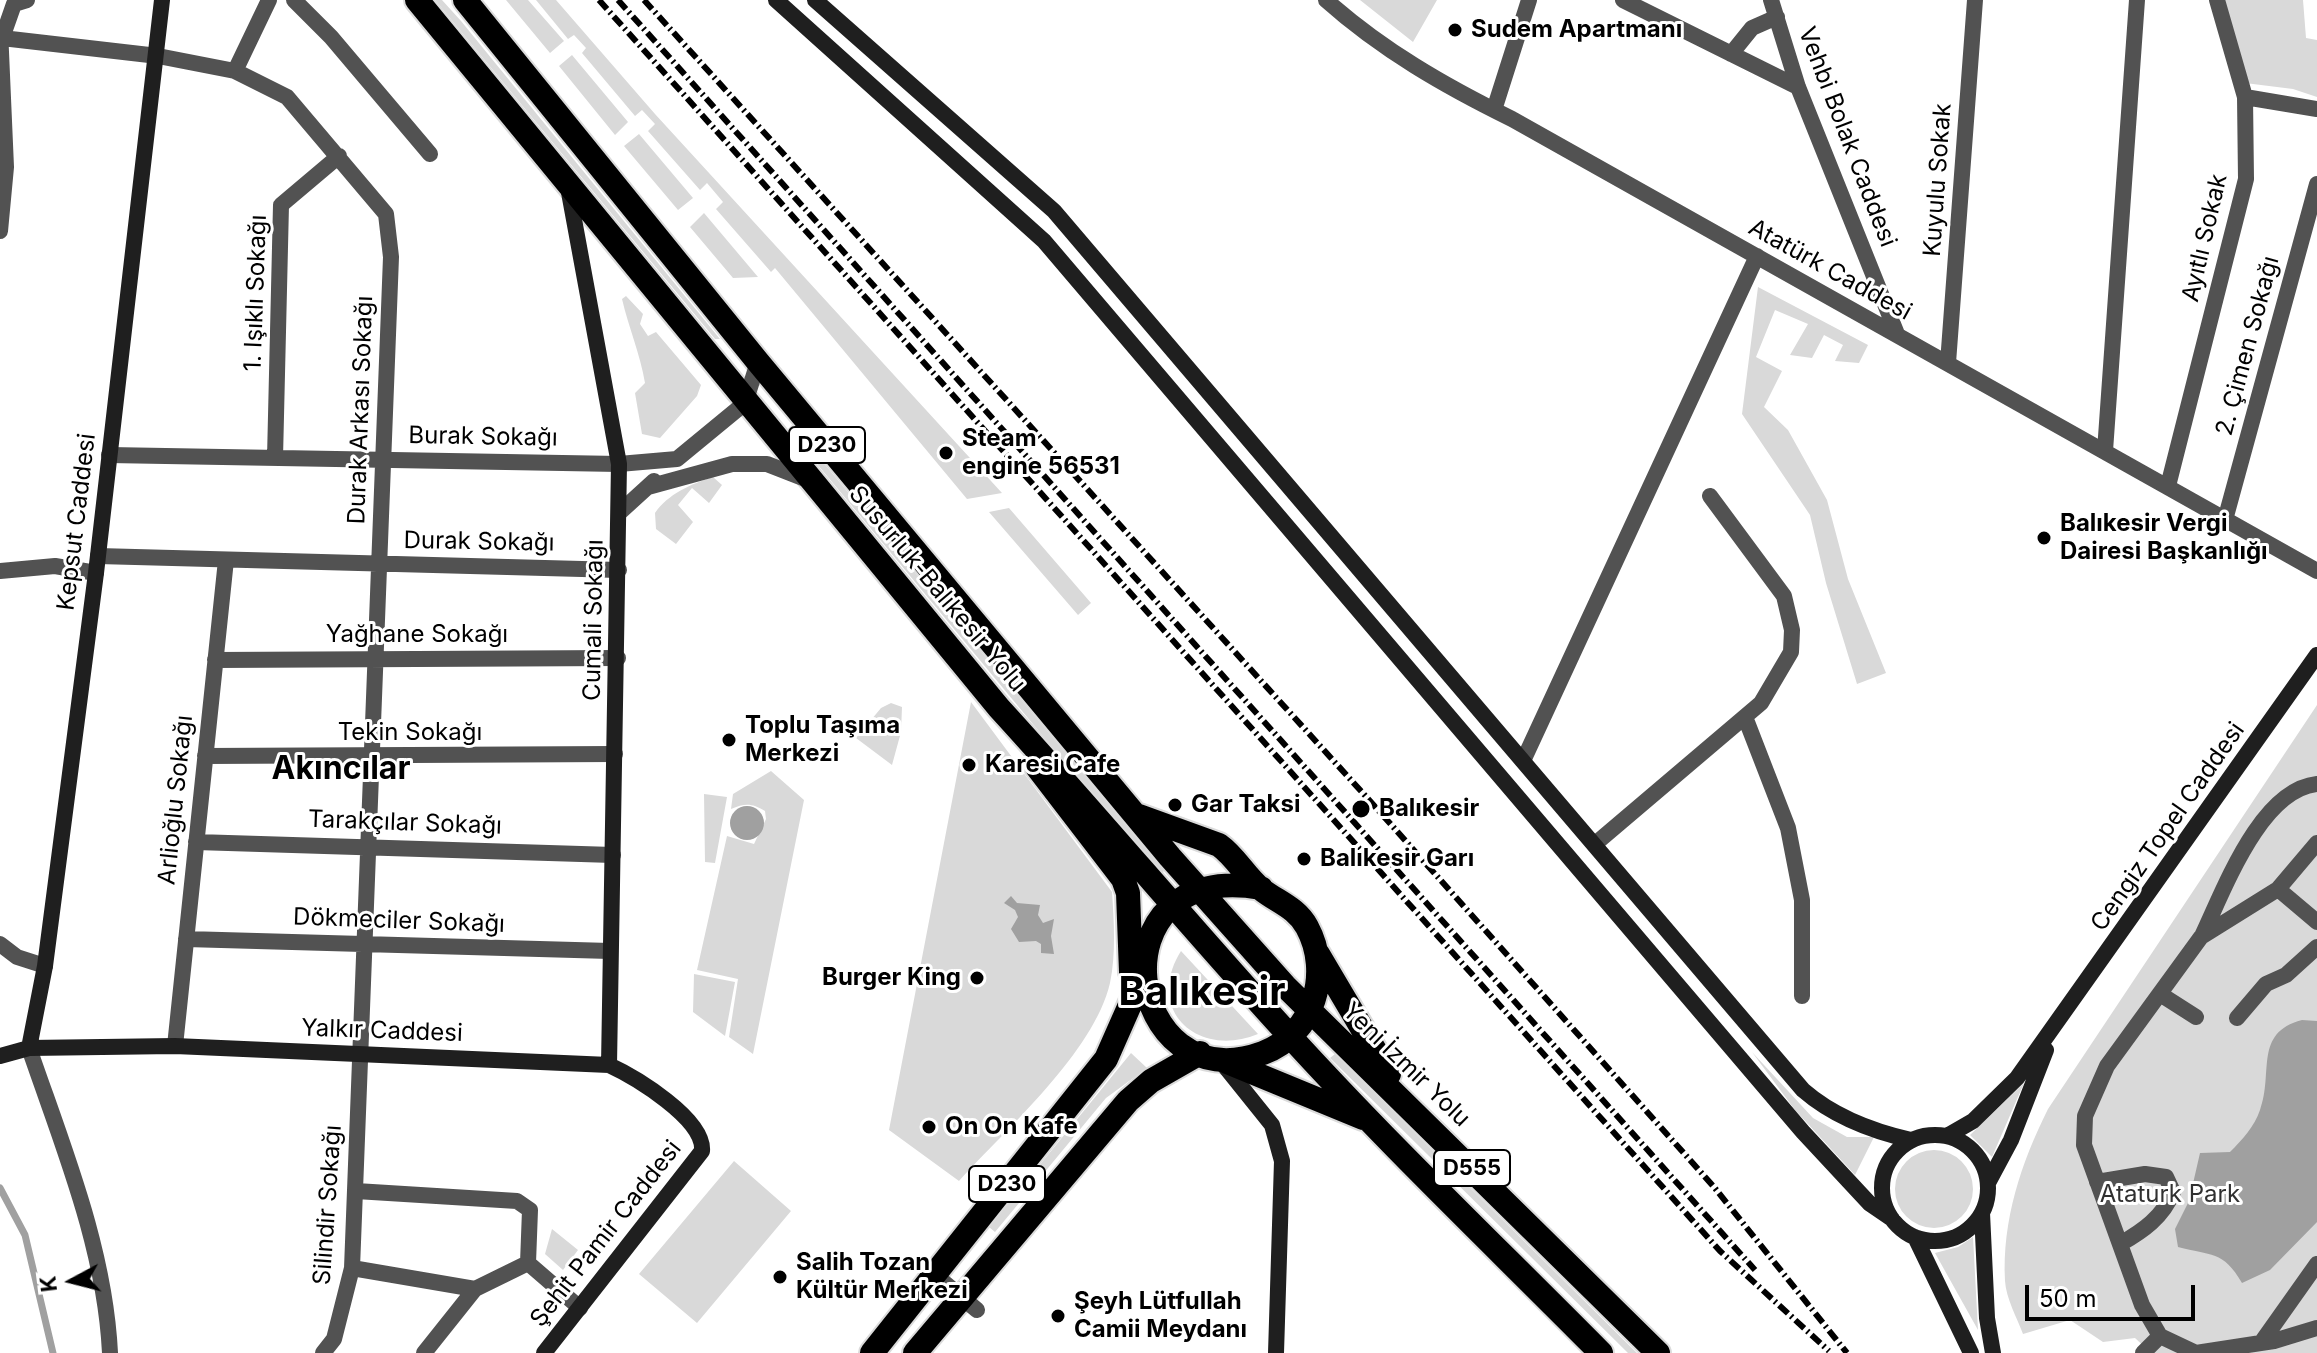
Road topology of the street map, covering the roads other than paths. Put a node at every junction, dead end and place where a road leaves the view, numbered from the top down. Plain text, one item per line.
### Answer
1 (27, 0) edge
2 (162, 0) edge
3 (269, 0) edge
4 (294, 0) edge
5 (417, 0) edge
6 (465, 0) edge
7 (776, 0) edge
8 (815, 0) edge
9 (1326, 0) edge
10 (1529, 0) edge
11 (1623, 0) edge
12 (1771, 0) edge
13 (1975, 0) edge
14 (2137, 0) edge
15 (2217, 0) edge
16 (1777, 17) junction
17 (1, 34) edge
18 (1731, 54) junction
19 (158, 56) junction
20 (235, 71) junction
21 (1798, 87) junction
22 (2245, 97) junction
23 (2317, 109) edge
24 (1494, 110) junction
25 (430, 154) dead end
26 (339, 156) junction
27 (567, 181) junction
28 (2317, 184) edge
29 (0, 231) edge
30 (1757, 256) junction
31 (1897, 334) junction
32 (758, 362) junction
33 (1948, 363) junction
34 (745, 403) junction
35 (2105, 451) junction
36 (109, 455) junction
37 (275, 458) junction
38 (677, 459) junction
39 (383, 460) junction
40 (619, 464) junction
41 (811, 481) junction
42 (2168, 486) junction
43 (648, 487) junction
44 (1710, 496) dead end
45 (620, 512) junction
46 (2225, 520) junction
47 (226, 560) junction
48 (379, 564) junction
49 (97, 565) junction
50 (619, 570) junction
51 (0, 571) edge
52 (2317, 571) edge
53 (2317, 655) edge
54 (375, 658) junction
55 (618, 658) junction
56 (215, 660) junction
57 (999, 708) junction
58 (1745, 717) junction
59 (615, 754) junction
60 (205, 756) junction
61 (373, 758) junction
62 (1523, 761) junction
63 (2317, 784) edge
64 (1134, 814) junction
65 (196, 842) junction
66 (2317, 843) edge
67 (1595, 844) junction
68 (368, 845) junction
69 (613, 855) junction
70 (1197, 887) junction
71 (1261, 888) junction
72 (2278, 889) junction
73 (1172, 907) junction
74 (2317, 923) edge
75 (2201, 937) junction
76 (186, 939) junction
77 (0, 944) edge
78 (365, 944) junction
79 (2317, 946) edge
80 (610, 951) junction
81 (1317, 951) junction
82 (45, 966) junction
83 (1144, 973) junction
84 (1285, 986) joint
85 (2160, 994) junction
86 (1802, 996) dead end
87 (1129, 1007) junction
88 (1310, 1010) junction
89 (2196, 1017) dead end
90 (2237, 1018) dead end
91 (2056, 1026) junction
92 (1290, 1036) junction
93 (175, 1046) junction
94 (29, 1048) junction
95 (362, 1055) junction
96 (0, 1056) edge
97 (1210, 1056) junction
98 (609, 1065) junction
99 (1413, 1109) junction
100 (1372, 1122) junction
101 (1947, 1136) junction
102 (1911, 1140) junction
103 (703, 1142) joint
104 (2097, 1182) junction
105 (1988, 1183) junction
106 (356, 1191) junction
107 (1982, 1213) junction
108 (1892, 1219) junction
109 (1915, 1237) junction
110 (2120, 1244) junction
111 (528, 1263) junction
112 (2317, 1264) edge
113 (352, 1268) junction
114 (928, 1270) junction
115 (2310, 1285) edge
116 (475, 1289) junction
117 (969, 1303) junction
118 (580, 1308) junction
119 (2317, 1328) edge
120 (2160, 1336) junction
121 (2261, 1343) junction
122 (547, 1352) edge
123 (110, 1353) edge
124 (323, 1353) edge
125 (424, 1353) edge
126 (872, 1353) edge
127 (915, 1353) edge
128 (1276, 1353) edge
129 (1601, 1353) edge
130 (1658, 1353) edge
131 (1971, 1353) edge
132 (1993, 1353) edge
133 (2143, 1353) edge

1 - 17 street
2 - 19 main road, Kepsut Caddesi
3 - 20 street
4 - 25 street
5 - 27 highway, Susurluk-Balıkesir Yolu / D230
6 - 32 highway, Susurluk-Balıkesir Yolu / D230
7 - 108 main road
8 - 62 main road
9 - 24 street, Atatürk Caddesi
10 - 24 street
11 - 18 street
12 - 16 street, Vehbi Bolak Caddesi
13 - 33 street, Kuyulu Sokak
14 - 35 street
15 - 22 street, Ayıtlı Sokak
16 - 18 street
16 - 21 street, Vehbi Bolak Caddesi
17 - 19 street, Durak Arkası Sokağı
17 - 29 street
18 - 21 street
19 - 20 street, Durak Arkası Sokağı
19 - 36 main road, Kepsut Caddesi
20 - 26 street, Durak Arkası Sokağı
21 - 31 street, Vehbi Bolak Caddesi
22 - 23 street
22 - 42 street, Ayıtlı Sokak
24 - 30 street, Atatürk Caddesi
26 - 37 street, 1. Işıklı Sokağı
26 - 39 street, Durak Arkası Sokağı
27 - 34 highway, Susurluk-Balıkesir Yolu / D230
27 - 40 main road, Cumali Sokağı
28 - 46 street, 2. Çimen Sokağı
30 - 31 street, Atatürk Caddesi
30 - 62 street
31 - 33 street, Atatürk Caddesi
32 - 34 street
32 - 64 highway, Susurluk-Balıkesir Yolu / D230
33 - 35 street, Atatürk Caddesi
34 - 38 street
34 - 41 highway, Susurluk-Balıkesir Yolu / D230
35 - 42 street, Atatürk Caddesi
36 - 37 street, Burak Sokağı
36 - 49 main road, Kepsut Caddesi
37 - 39 street, Burak Sokağı
38 - 40 street, Burak Sokağı
38 - 43 street
39 - 40 street, Burak Sokağı
39 - 48 street, Durak Arkası Sokağı
40 - 45 main road, Cumali Sokağı
41 - 43 street
41 - 57 highway, Susurluk-Balıkesir Yolu / D230
42 - 46 street, Atatürk Caddesi
43 - 45 street
44 - 58 street
45 - 50 main road, Cumali Sokağı
46 - 52 street, Atatürk Caddesi
47 - 48 street, Durak Sokağı
47 - 49 street, Durak Sokağı
47 - 56 street, Arlioğlu Sokağı
48 - 50 street, Durak Sokağı
48 - 54 street, Durak Arkası Sokağı
49 - 51 street, Durak Sokağı
49 - 82 main road, Kepsut Caddesi
50 - 55 main road, Cumali Sokağı
53 - 91 main road, Cengiz Topel Caddesi
54 - 55 street, Yağhane Sokağı
54 - 56 street, Yağhane Sokağı
54 - 61 street, Durak Arkası Sokağı
55 - 59 main road, Cumali Sokağı
56 - 60 street, Arlioğlu Sokağı
57 - 73 highway, Susurluk-Balıkesir Yolu
57 - 87 highway, D230
58 - 67 street
58 - 86 street
59 - 61 street, Tekin Sokağı
59 - 69 main road, Cumali Sokağı
60 - 61 street, Tekin Sokağı
60 - 65 street, Arlioğlu Sokağı
61 - 68 street, Durak Arkası Sokağı
62 - 67 main road
63 - 75 street
64 - 70 highway, Susurluk-Balıkesir Yolu / D230
64 - 71 highway
65 - 68 street, Tarakçılar Sokağı
65 - 76 street, Arlioğlu Sokağı
66 - 72 street
67 - 102 main road
68 - 69 street, Tarakçılar Sokağı
68 - 78 street, Durak Arkası Sokağı
69 - 80 main road, Cumali Sokağı
70 - 71 highway
70 - 73 highway
70 - 84 highway, Susurluk-Balıkesir Yolu / D555
71 - 81 highway
72 - 74 street
72 - 75 street
73 - 83 highway
73 - 92 highway, Susurluk-Balıkesir Yolu
74 - 79 street
75 - 85 street
76 - 78 street, Dökmeciler Sokağı
76 - 93 street, Arlioğlu Sokağı
77 - 82 street
78 - 80 street, Dökmeciler Sokağı
78 - 95 street, Durak Arkası Sokağı
79 - 90 street
80 - 98 main road, Cumali Sokağı
81 - 88 highway
81 - 99 highway
82 - 94 main road, Kepsut Caddesi
83 - 87 highway
83 - 97 highway
84 - 88 highway, Yeni İzmir Yolu / D555
85 - 89 street
85 - 104 street
87 - 114 highway, D230
88 - 92 highway
88 - 99 highway, Yeni İzmir Yolu / D555
91 - 101 main road, Cengiz Topel Caddesi
91 - 105 main road, Cengiz Topel Caddesi
92 - 97 highway
92 - 100 highway, Susurluk-Balıkesir Yolu
93 - 94 main road, Yalkır Caddesi
93 - 95 main road, Yalkır Caddesi
94 - 96 main road, Yalkır Caddesi
94 - 123 street
95 - 98 main road, Yalkır Caddesi
95 - 106 street, Silindir Sokağı
97 - 100 highway, D555
97 - 117 highway, D230
97 - 128 main road
98 - 103 main road, Yalkır Caddesi
99 - 130 highway, Yeni İzmir Yolu / D555
100 - 129 highway, D555
101 - 102 main road, Cengiz Topel Caddesi
101 - 105 main road
102 - 108 main road
103 - 118 main road, Şehit Pamir Caddesi
104 - 110 street
104 - 110 street
105 - 107 main road, Cengiz Topel Caddesi
106 - 111 street
106 - 113 street, Silindir Sokağı
107 - 109 main road
107 - 132 main road, Cengiz Topel Caddesi
108 - 109 main road
109 - 131 main road
110 - 120 street
111 - 116 street
111 - 118 street
112 - 115 street
113 - 116 street
113 - 124 street, Silindir Sokağı
114 - 117 street
114 - 126 highway, D230
115 - 121 street
116 - 125 street
117 - 127 highway, D230
118 - 122 main road, Şehit Pamir Caddesi
119 - 121 street
120 - 121 street
120 - 133 street

